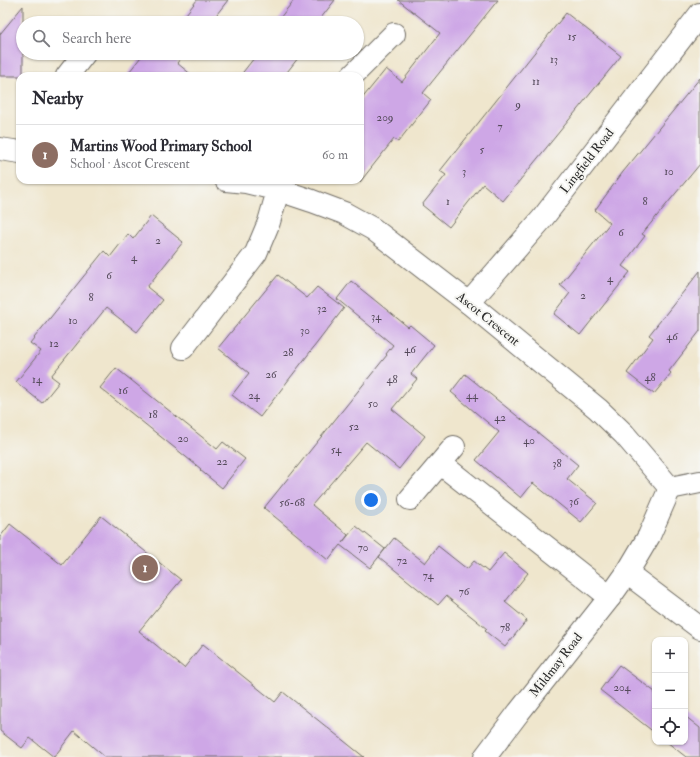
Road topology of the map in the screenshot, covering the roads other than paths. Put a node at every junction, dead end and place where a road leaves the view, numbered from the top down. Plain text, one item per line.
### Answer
1 (700, 14) edge
2 (394, 34) dead end
3 (80, 60) edge
4 (70, 72) edge
5 (356, 72) edge
6 (0, 149) edge
7 (16, 151) edge
8 (269, 184) edge
9 (280, 185) edge
10 (469, 303) junction
11 (183, 348) dead end
12 (700, 482) edge
13 (670, 488) junction
14 (410, 499) dead end
15 (627, 573) junction
16 (610, 597) junction
17 (700, 628) edge
18 (485, 757) edge

1 - 10 street, Lingfield Road
2 - 5 street
3 - 4 street
6 - 7 street
8 - 9 street, Ascot Crescent
9 - 10 street, Ascot Crescent
9 - 11 street
10 - 13 street, Ascot Crescent
12 - 13 street
13 - 15 street, Mildmay Road
14 - 16 street
15 - 16 street, Mildmay Road
15 - 17 street
16 - 18 street, Mildmay Road

